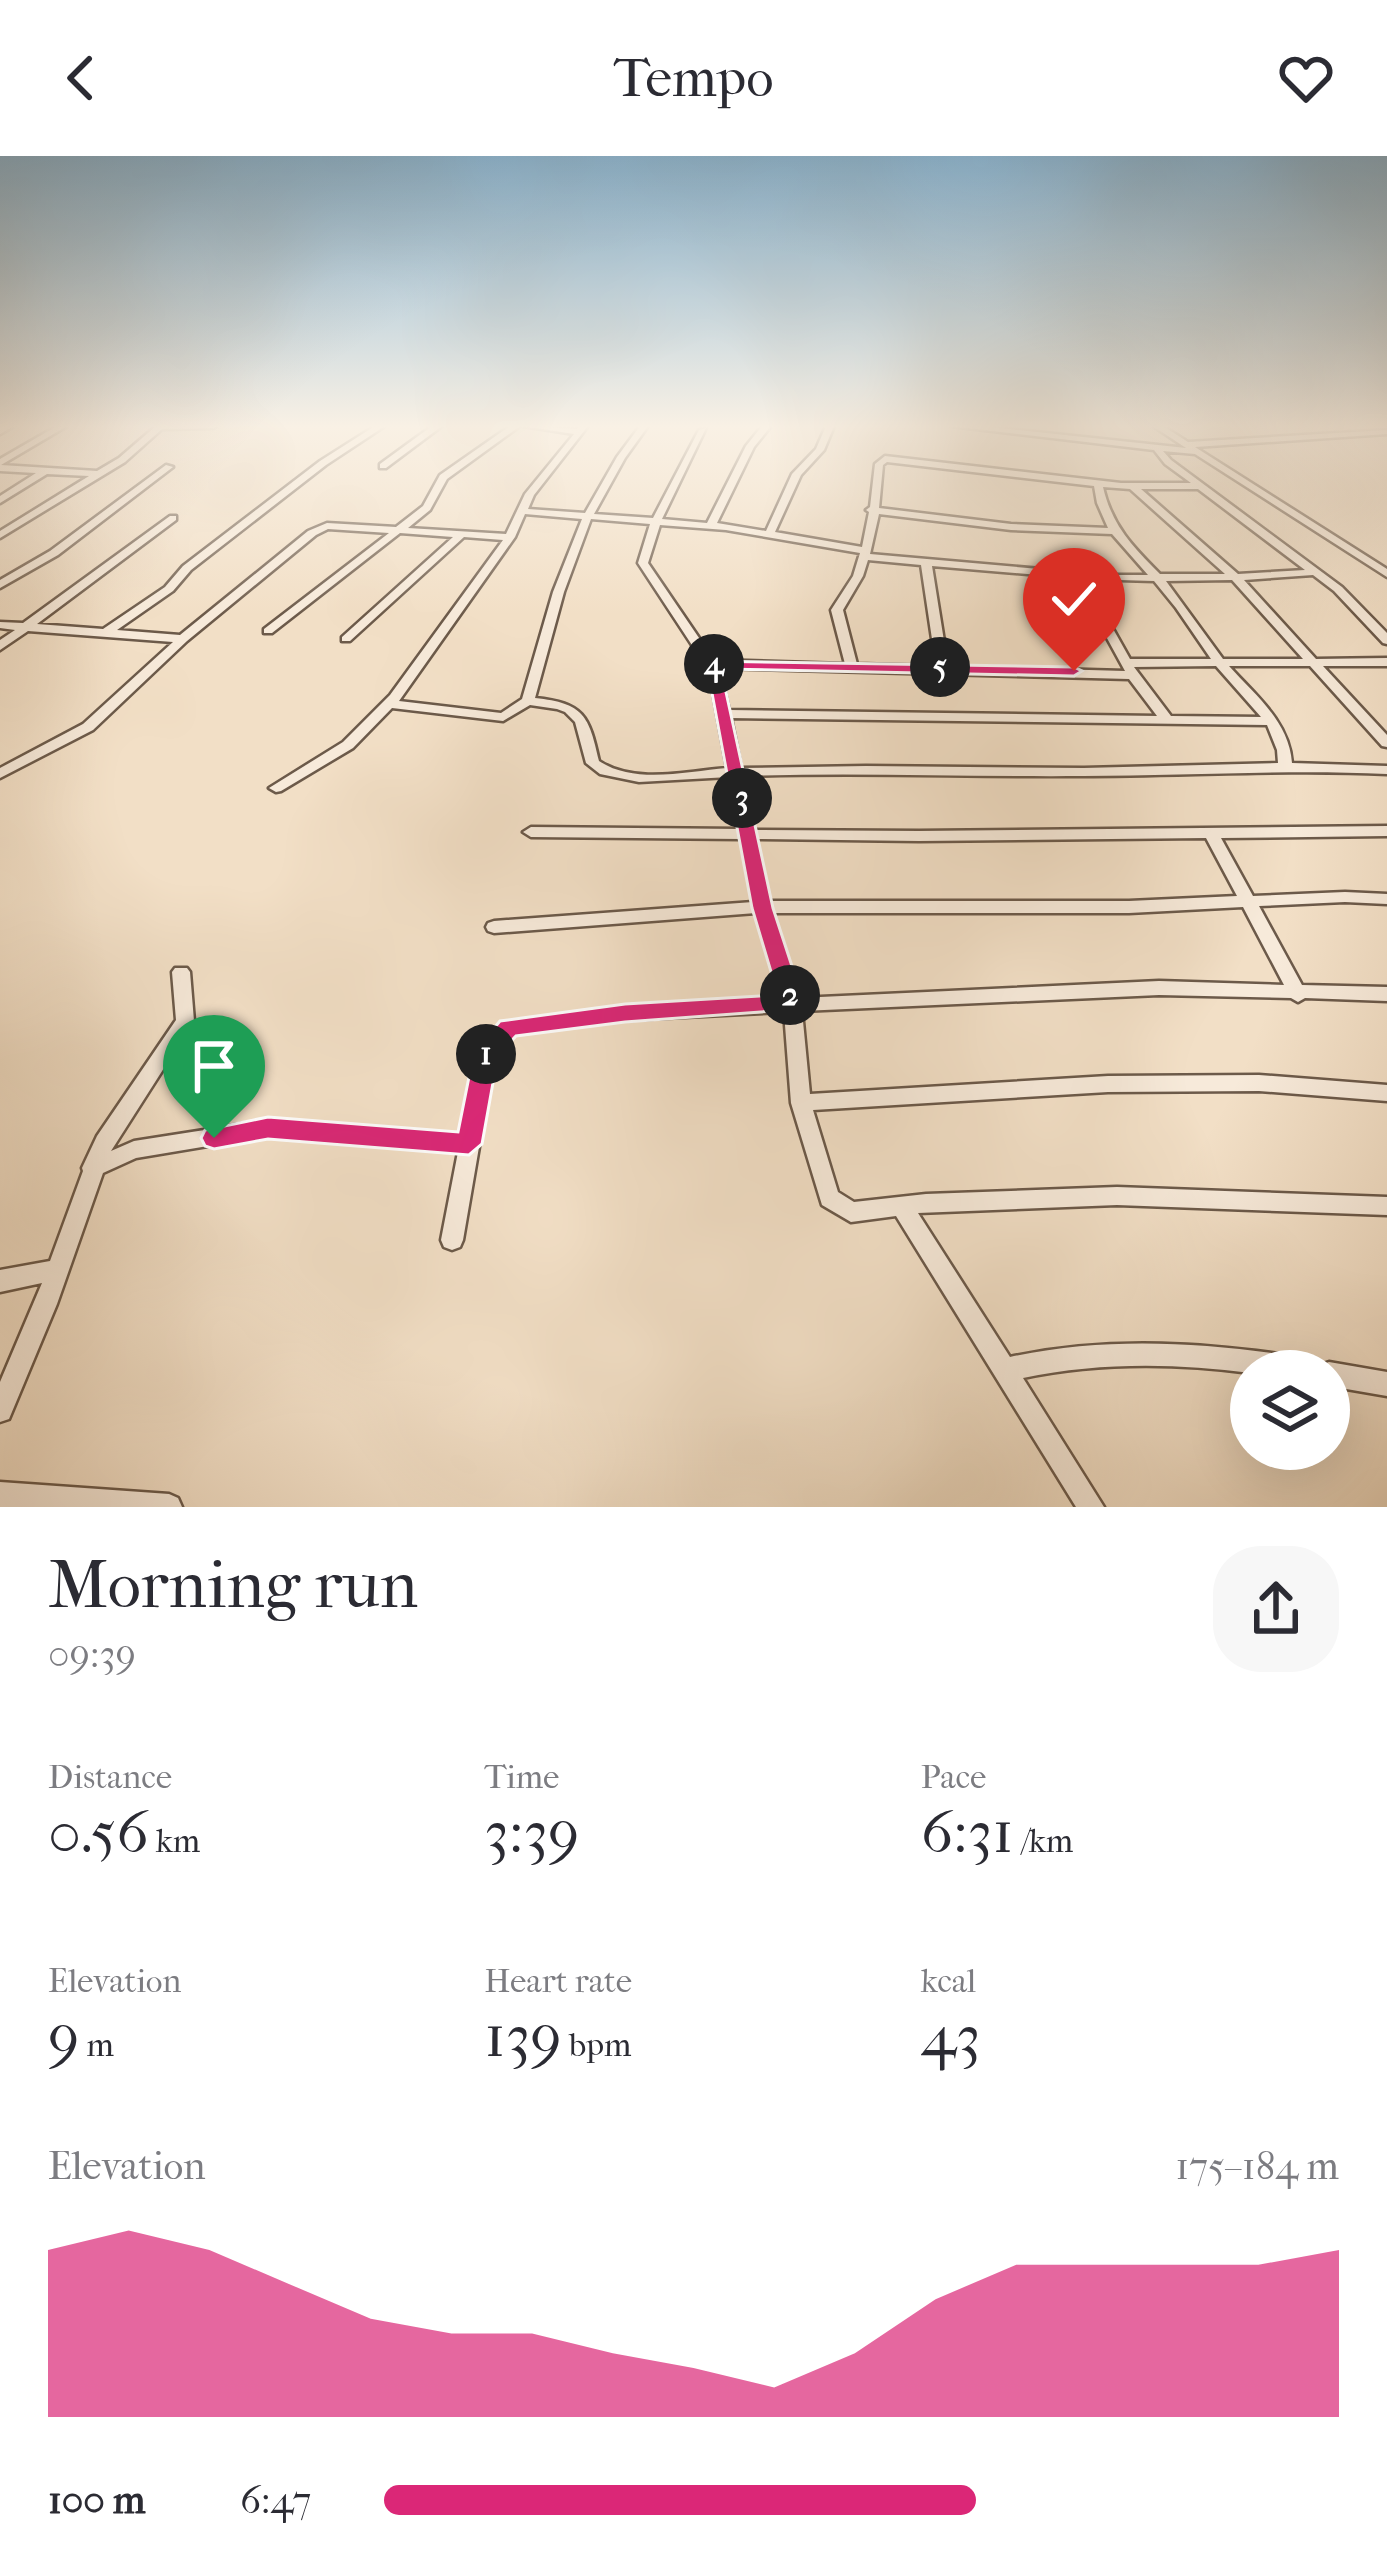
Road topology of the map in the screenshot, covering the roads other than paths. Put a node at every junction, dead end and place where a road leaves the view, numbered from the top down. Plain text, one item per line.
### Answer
1 (76, 489) edge
2 (140, 489) edge
3 (289, 489) edge
4 (437, 489) edge
5 (534, 489) edge
6 (604, 489) edge
7 (673, 489) edge
8 (729, 489) edge
9 (790, 489) edge
10 (875, 489) edge
11 (1099, 489) edge
12 (1135, 489) edge
13 (1204, 489) edge
14 (1255, 489) edge
15 (872, 510) junction
16 (523, 511) junction
17 (587, 516) junction
18 (173, 518) dead end
19 (656, 521) junction
20 (711, 525) junction
21 (400, 528) junction
22 (1112, 531) junction
23 (462, 534) junction
24 (0, 536) edge
25 (769, 536) junction
26 (510, 537) junction
27 (865, 554) junction
28 (926, 564) junction
29 (1313, 572) junction
30 (1077, 574) junction
31 (1387, 574) edge
32 (1157, 578) junction
33 (1235, 578) junction
34 (0, 585) edge
35 (0, 625) edge
36 (29, 627) junction
37 (108, 631) junction
38 (268, 631) dead end
39 (183, 639) junction
40 (346, 639) dead end
41 (1387, 640) edge
42 (0, 646) edge
43 (1315, 661) junction
44 (1219, 662) junction
45 (1387, 662) edge
46 (712, 664) junction
47 (851, 664) junction
48 (942, 667) junction
49 (1129, 669) junction
50 (528, 701) junction
51 (389, 704) junction
52 (725, 714) junction
53 (1166, 718) junction
54 (1270, 722) junction
55 (1387, 743) edge
56 (1285, 764) junction
57 (1387, 770) edge
58 (736, 772) junction
59 (0, 775) edge
60 (276, 788) dead end
61 (1387, 831) edge
62 (531, 832) dead end
63 (749, 833) junction
64 (1212, 834) junction
65 (1387, 899) edge
66 (1246, 900) junction
67 (762, 908) junction
68 (494, 927) dead end
69 (182, 972) dead end
70 (1387, 994) edge
71 (1298, 995) junction
72 (792, 1003) junction
73 (1387, 1093) edge
74 (801, 1103) junction
75 (469, 1144) junction
76 (92, 1168) junction
77 (1387, 1206) edge
78 (902, 1208) junction
79 (452, 1240) dead end
80 (57, 1270) junction
81 (0, 1281) edge
82 (1230, 1357) edge
83 (1004, 1370) junction
84 (1350, 1377) edge
85 (1387, 1384) edge
86 (0, 1411) edge
87 (0, 1495) edge
88 (169, 1507) edge
89 (1091, 1507) edge

1 - 24 street
2 - 34 street
3 - 37 street
4 - 21 street
5 - 16 street
6 - 17 street
7 - 19 street
8 - 20 street
9 - 25 street
10 - 15 street
11 - 22 street
12 - 33 street
13 - 29 street
14 - 31 street
15 - 22 street
15 - 27 street
16 - 17 street
16 - 26 street
17 - 19 street
17 - 50 street
18 - 36 street
19 - 20 street
19 - 46 street
20 - 25 street
21 - 23 street
21 - 38 street
21 - 39 street
22 - 32 street
23 - 26 street
23 - 40 street
25 - 27 street
26 - 51 street
27 - 28 street
27 - 47 street
28 - 30 street
28 - 48 street
29 - 33 street
29 - 41 street
30 - 32 street
30 - 49 street
32 - 33 street
32 - 44 street
33 - 43 street
35 - 36 street
36 - 37 street
36 - 42 street
37 - 39 street
39 - 59 street
43 - 44 street
43 - 45 street
43 - 55 street
44 - 49 street
44 - 54 street
46 - 47 street
46 - 52 street
47 - 48 street
48 - 49 street
49 - 53 street
50 - 51 street
50 - 58 street
51 - 60 street
52 - 53 street
52 - 58 street
53 - 54 street
54 - 56 street
56 - 57 street
56 - 58 street
58 - 63 street
61 - 64 street
62 - 63 street
63 - 64 street
63 - 67 street
64 - 66 street
65 - 66 street
66 - 67 street
66 - 71 street
67 - 68 street
67 - 72 street
69 - 76 street
70 - 71 street
71 - 72 street
72 - 74 street
72 - 75 street
73 - 74 street
74 - 78 street
75 - 76 street
75 - 79 street
76 - 80 street
77 - 78 street
78 - 83 street
80 - 81 street
80 - 86 street
82 - 83 street
83 - 89 street
84 - 85 street
87 - 88 street

